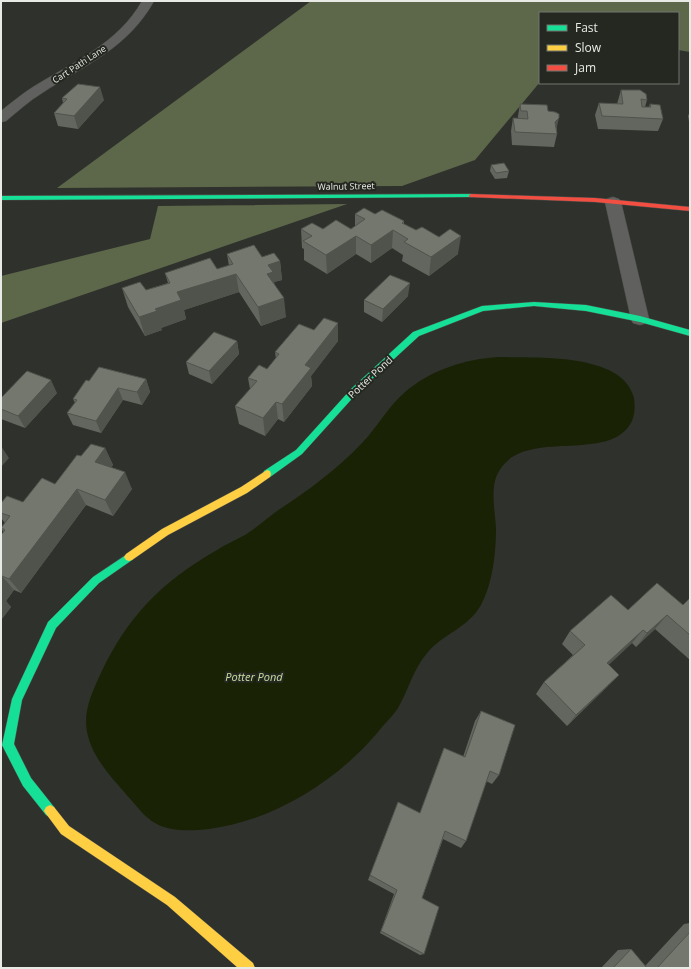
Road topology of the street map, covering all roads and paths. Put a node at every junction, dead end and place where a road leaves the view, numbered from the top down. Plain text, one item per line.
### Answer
1 (148, 1) edge
2 (1, 118) edge
3 (1, 198) edge
4 (613, 202) junction
5 (690, 209) edge
6 (640, 319) junction
7 (690, 332) edge
8 (248, 968) edge

1 - 2 street, Cart Path Lane
3 - 4 street, Walnut Street
4 - 5 street, Walnut Street
4 - 6 street
6 - 7 street, Potter Pond
6 - 8 street, Potter Pond

